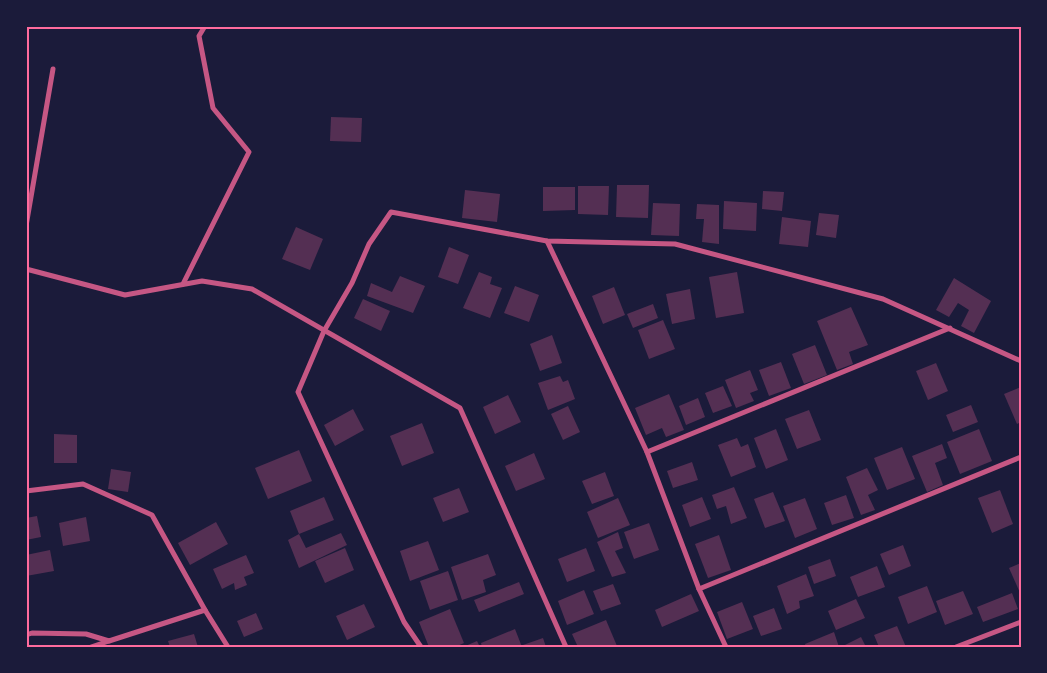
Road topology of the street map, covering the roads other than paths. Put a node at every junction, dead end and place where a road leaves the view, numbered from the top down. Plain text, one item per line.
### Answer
1 (205, 26) edge
2 (53, 69) dead end
3 (26, 226) edge
4 (547, 241) junction
5 (26, 269) edge
6 (183, 284) junction
7 (950, 328) junction
8 (324, 331) junction
9 (1021, 361) edge
10 (647, 452) junction
11 (1021, 457) edge
12 (26, 491) edge
13 (699, 589) junction
14 (205, 610) junction
15 (1021, 622) edge
16 (26, 635) edge
17 (109, 641) junction
18 (91, 647) edge
19 (228, 647) edge
20 (421, 647) edge
21 (566, 647) edge
22 (726, 647) edge
23 (956, 647) edge

1 - 6 street
2 - 3 street
4 - 7 street
4 - 8 street
4 - 10 street
5 - 6 street
6 - 8 street
7 - 9 street
7 - 10 street
8 - 20 street
8 - 21 street
10 - 13 street
11 - 13 street
12 - 14 street
13 - 22 street
14 - 17 street
14 - 19 street
15 - 23 street
16 - 17 street
17 - 18 street

